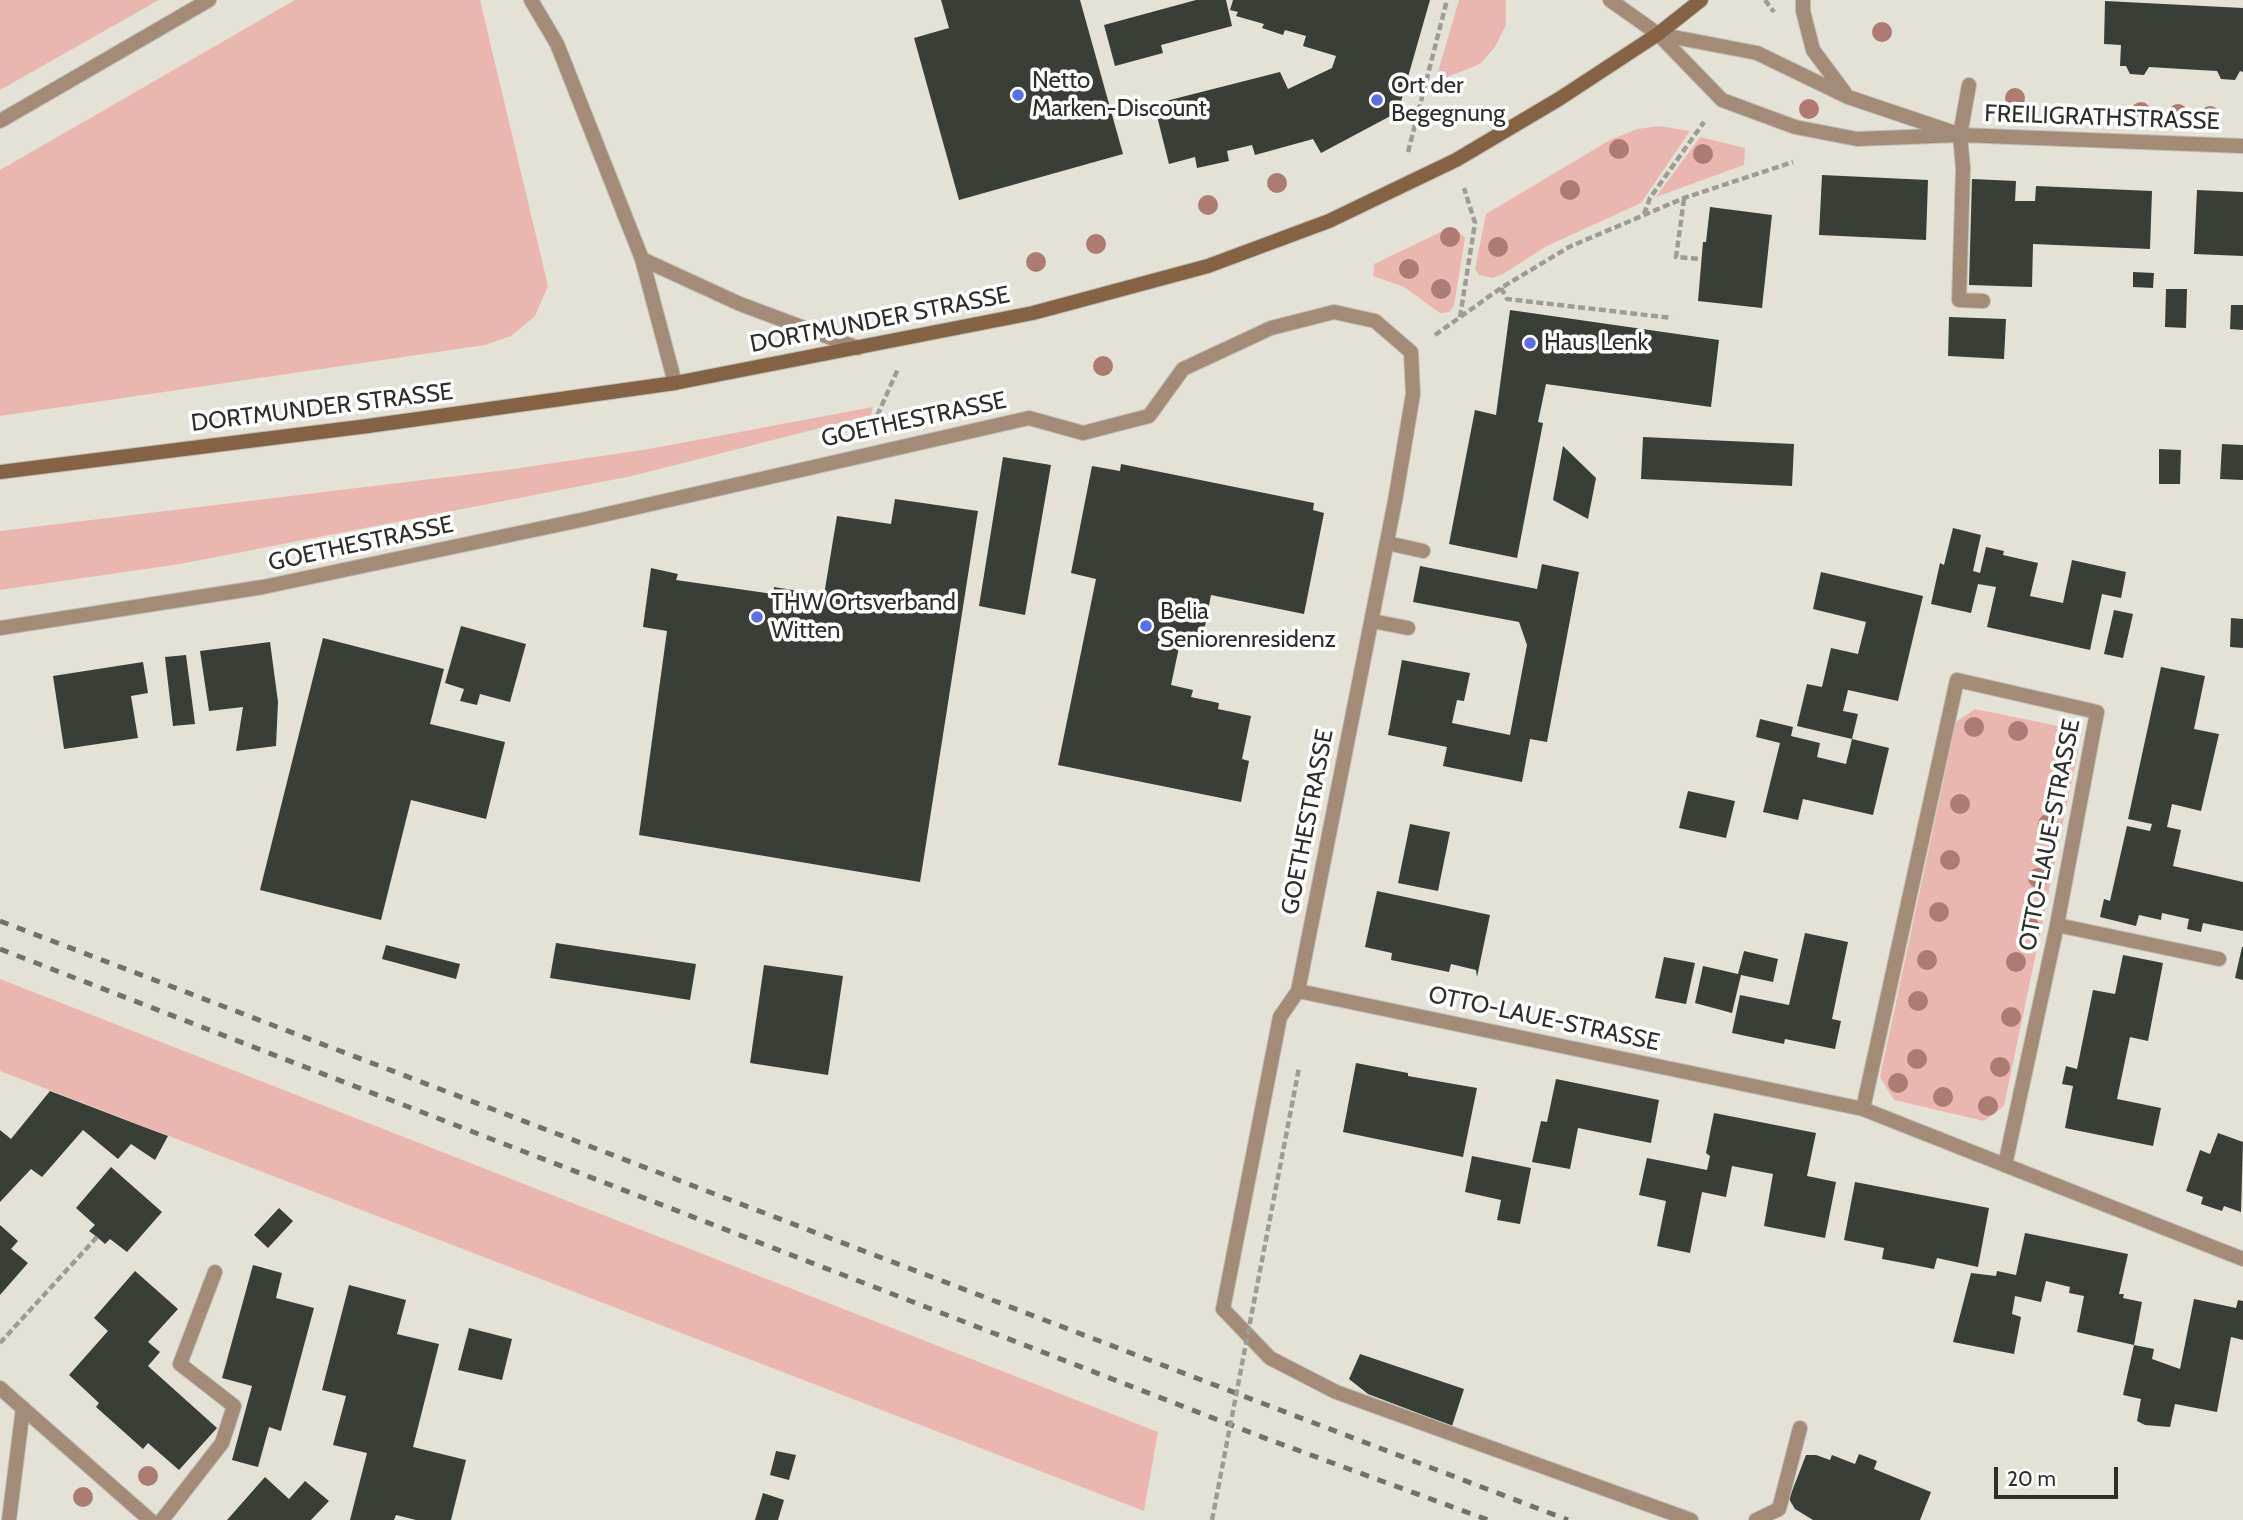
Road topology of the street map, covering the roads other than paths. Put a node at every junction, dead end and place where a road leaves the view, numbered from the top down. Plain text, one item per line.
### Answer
1 (209, 0) edge
2 (531, 0) edge
3 (1610, 0) edge
4 (1700, 0) edge
5 (1803, 0) edge
6 (1658, 34) junction
7 (1969, 85) dead end
8 (1848, 97) junction
9 (0, 121) edge
10 (1960, 135) junction
11 (2243, 146) edge
12 (642, 259) junction
13 (1983, 301) dead end
14 (858, 348) junction
15 (675, 383) junction
16 (0, 472) edge
17 (1387, 543) junction
18 (1423, 551) dead end
19 (1371, 621) junction
20 (0, 628) edge
21 (1408, 628) dead end
22 (2057, 925) junction
23 (2219, 960) dead end
24 (1298, 991) junction
25 (1863, 1109) junction
26 (2004, 1165) junction
27 (2243, 1259) edge
28 (215, 1272) dead end
29 (0, 1388) edge
30 (23, 1408) junction
31 (1800, 1428) dead end
32 (9, 1520) edge
33 (150, 1520) edge
34 (162, 1520) edge
35 (1691, 1520) edge
36 (1756, 1520) edge

1 - 9 street
2 - 12 street
3 - 6 street
4 - 6 main road, DORTMUNDER STRASSE
5 - 8 street
6 - 8 street, FREILIGRATHSTRASSE
6 - 10 street, FREILIGRATHSTRASSE
6 - 14 main road, DORTMUNDER STRASSE
7 - 10 street
8 - 10 street, FREILIGRATHSTRASSE
10 - 11 street, FREILIGRATHSTRASSE
10 - 13 street
12 - 14 street
12 - 15 street
14 - 15 main road, DORTMUNDER STRASSE
15 - 16 main road, DORTMUNDER STRASSE
17 - 18 street
17 - 19 street, GOETHESTRASSE
17 - 20 street, GOETHESTRASSE
19 - 21 street
19 - 24 street, GOETHESTRASSE
22 - 23 street
22 - 25 street, OTTO-LAUE-STRASSE
22 - 26 street, OTTO-LAUE-STRASSE
24 - 25 street, OTTO-LAUE-STRASSE
24 - 35 street, GOETHESTRASSE
25 - 26 street, OTTO-LAUE-STRASSE
26 - 27 street, OTTO-LAUE-STRASSE
28 - 34 street
29 - 30 street
30 - 32 street
30 - 33 street
31 - 36 street

